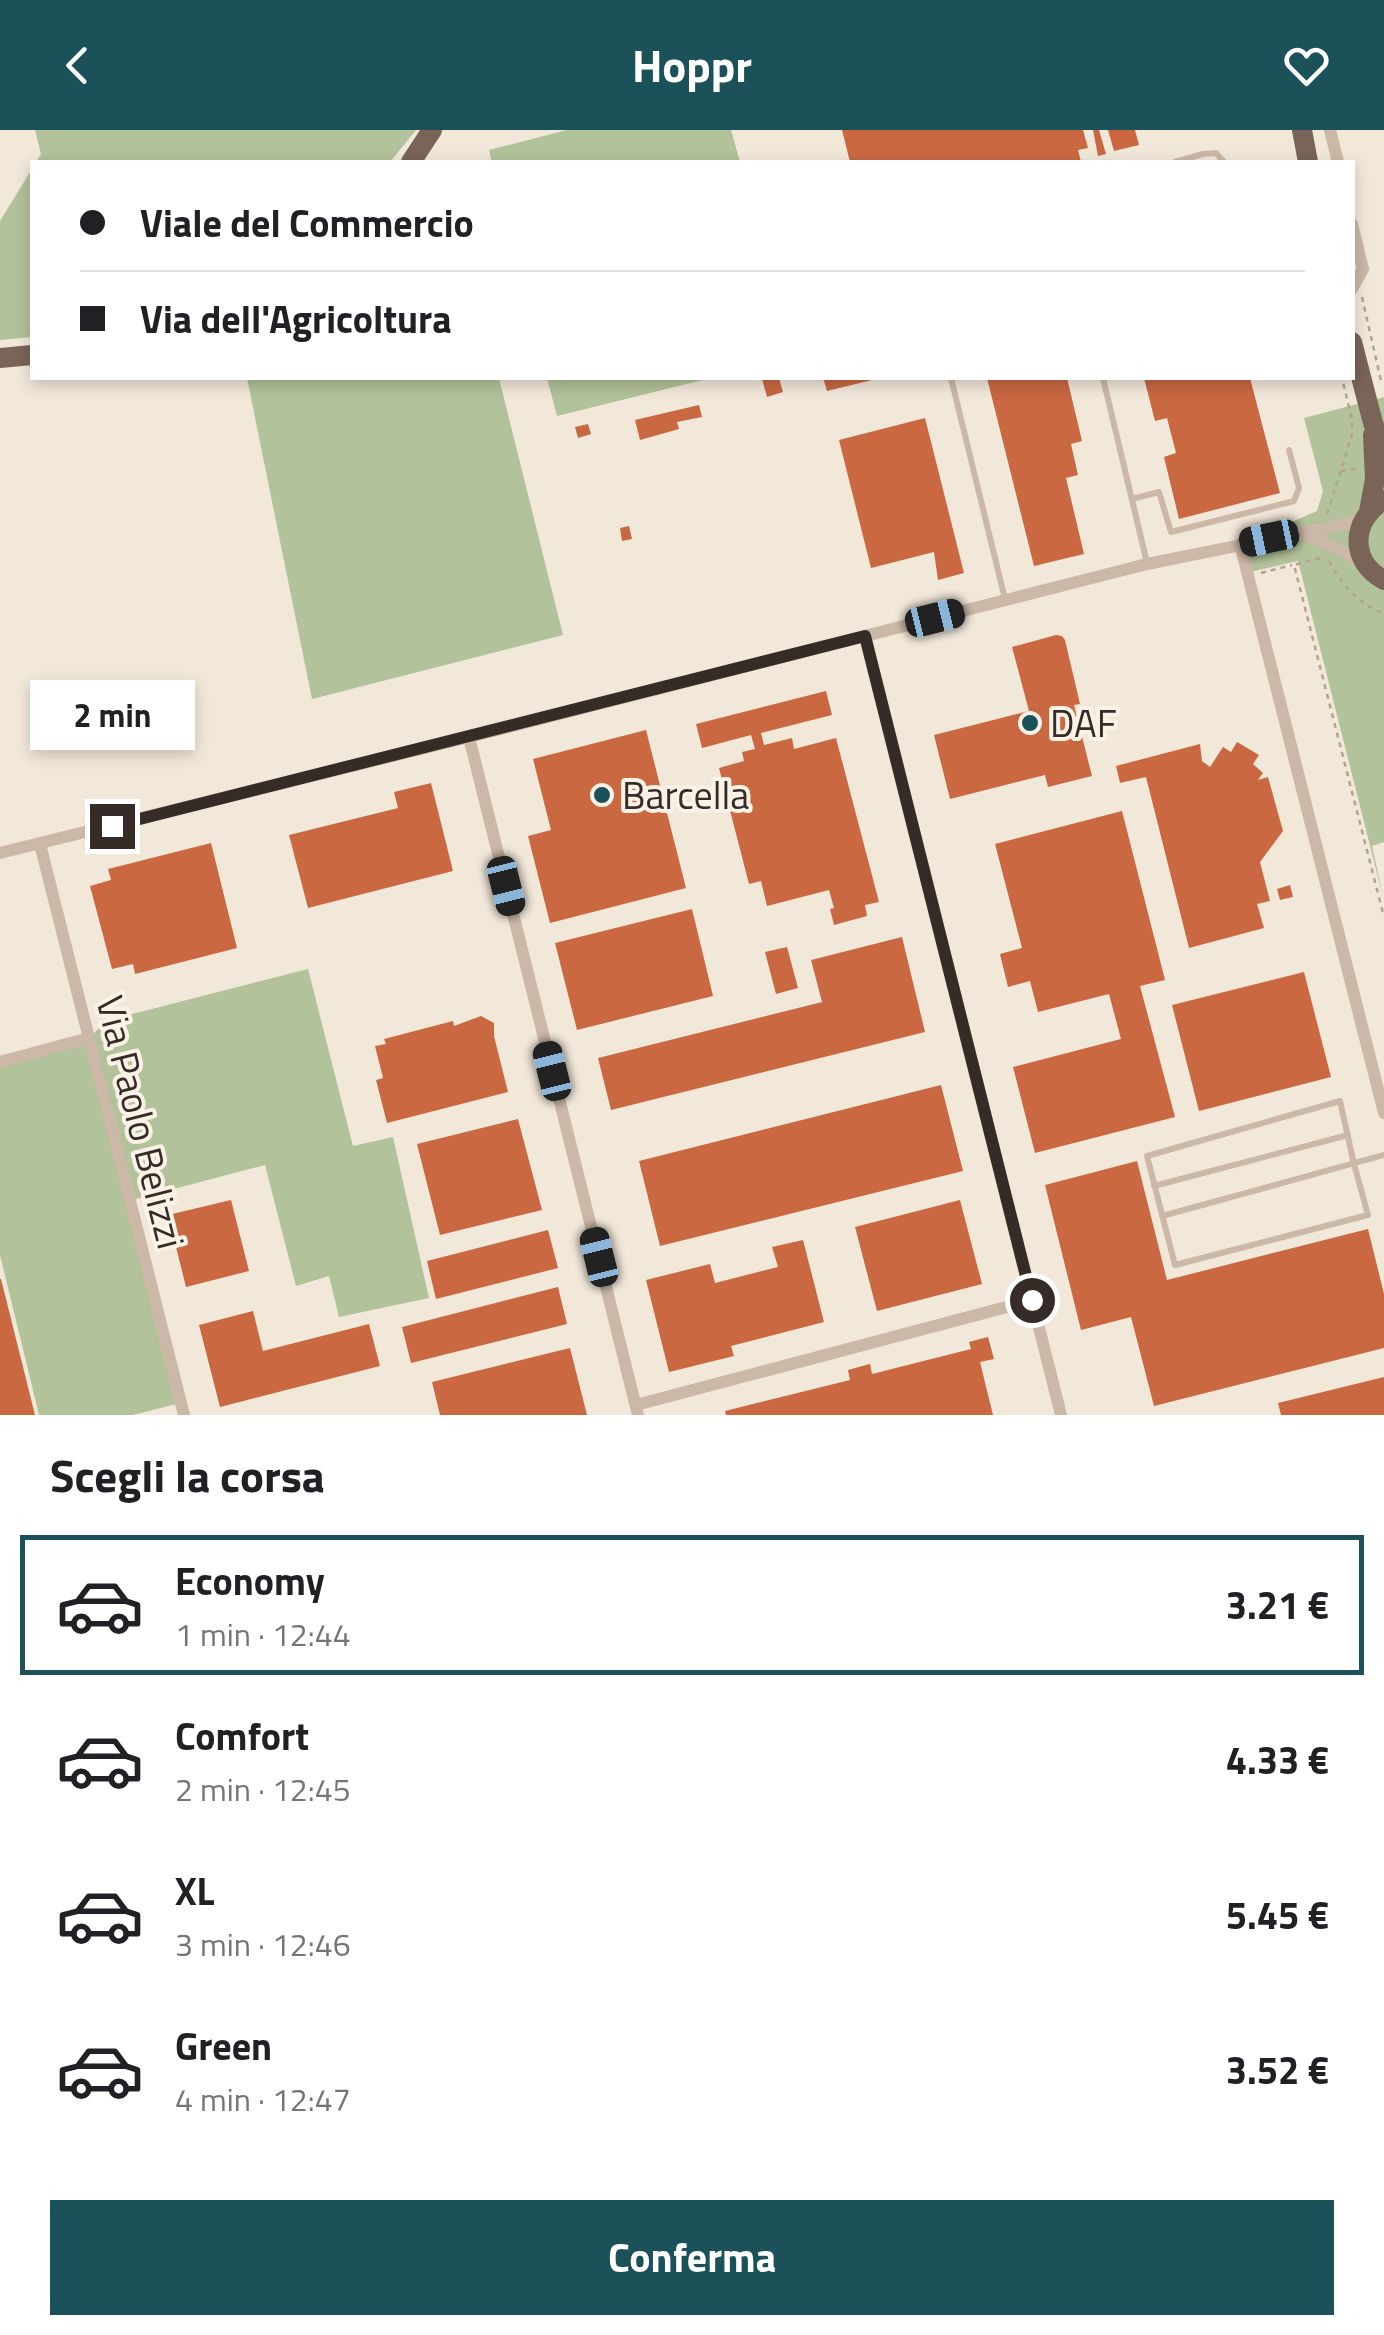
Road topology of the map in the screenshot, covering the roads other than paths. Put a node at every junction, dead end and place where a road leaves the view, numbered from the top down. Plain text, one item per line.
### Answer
1 (432, 130) edge
2 (1300, 130) edge
3 (1330, 130) edge
4 (411, 160) edge
5 (1182, 160) edge
6 (1222, 160) edge
7 (1307, 160) edge
8 (1338, 160) edge
9 (1355, 236) edge
10 (1355, 284) edge
11 (1355, 354) edge
12 (30, 355) edge
13 (0, 358) edge
14 (951, 380) edge
15 (1104, 380) edge
16 (1372, 422) junction
17 (1289, 450) dead end
18 (1384, 450) edge
19 (1132, 498) junction
20 (1372, 510) edge
21 (1298, 532) junction
22 (1240, 544) junction
23 (1147, 564) junction
24 (1376, 574) edge
25 (1006, 600) junction
26 (865, 636) junction
27 (469, 737) junction
28 (40, 844) junction
29 (0, 853) edge
30 (89, 1038) junction
31 (0, 1062) edge
32 (1384, 1113) edge
33 (1348, 1136) junction
34 (1384, 1155) edge
35 (1354, 1164) junction
36 (1154, 1186) junction
37 (1162, 1216) junction
38 (1032, 1300) junction
39 (637, 1410) edge
40 (184, 1415) edge
41 (1062, 1415) edge

1 - 4 main road
2 - 7 main road
3 - 8 street
5 - 6 lane
9 - 10 street
11 - 16 main road
12 - 13 main road
14 - 25 lane
15 - 19 lane
16 - 18 main road
16 - 20 main road
17 - 19 lane
19 - 23 lane
20 - 21 street
20 - 24 main road
21 - 22 street
21 - 24 street
22 - 23 street
22 - 32 street
23 - 25 street
25 - 26 street
26 - 27 street
26 - 38 street
27 - 28 street
27 - 39 street
28 - 29 street
28 - 30 street, Via Paolo Belizzi
30 - 31 street
30 - 40 street, Via Paolo Belizzi
33 - 35 lane
33 - 36 lane
33 - 36 lane
34 - 35 lane
35 - 37 lane
35 - 37 lane
36 - 37 lane
38 - 39 street
38 - 41 street

